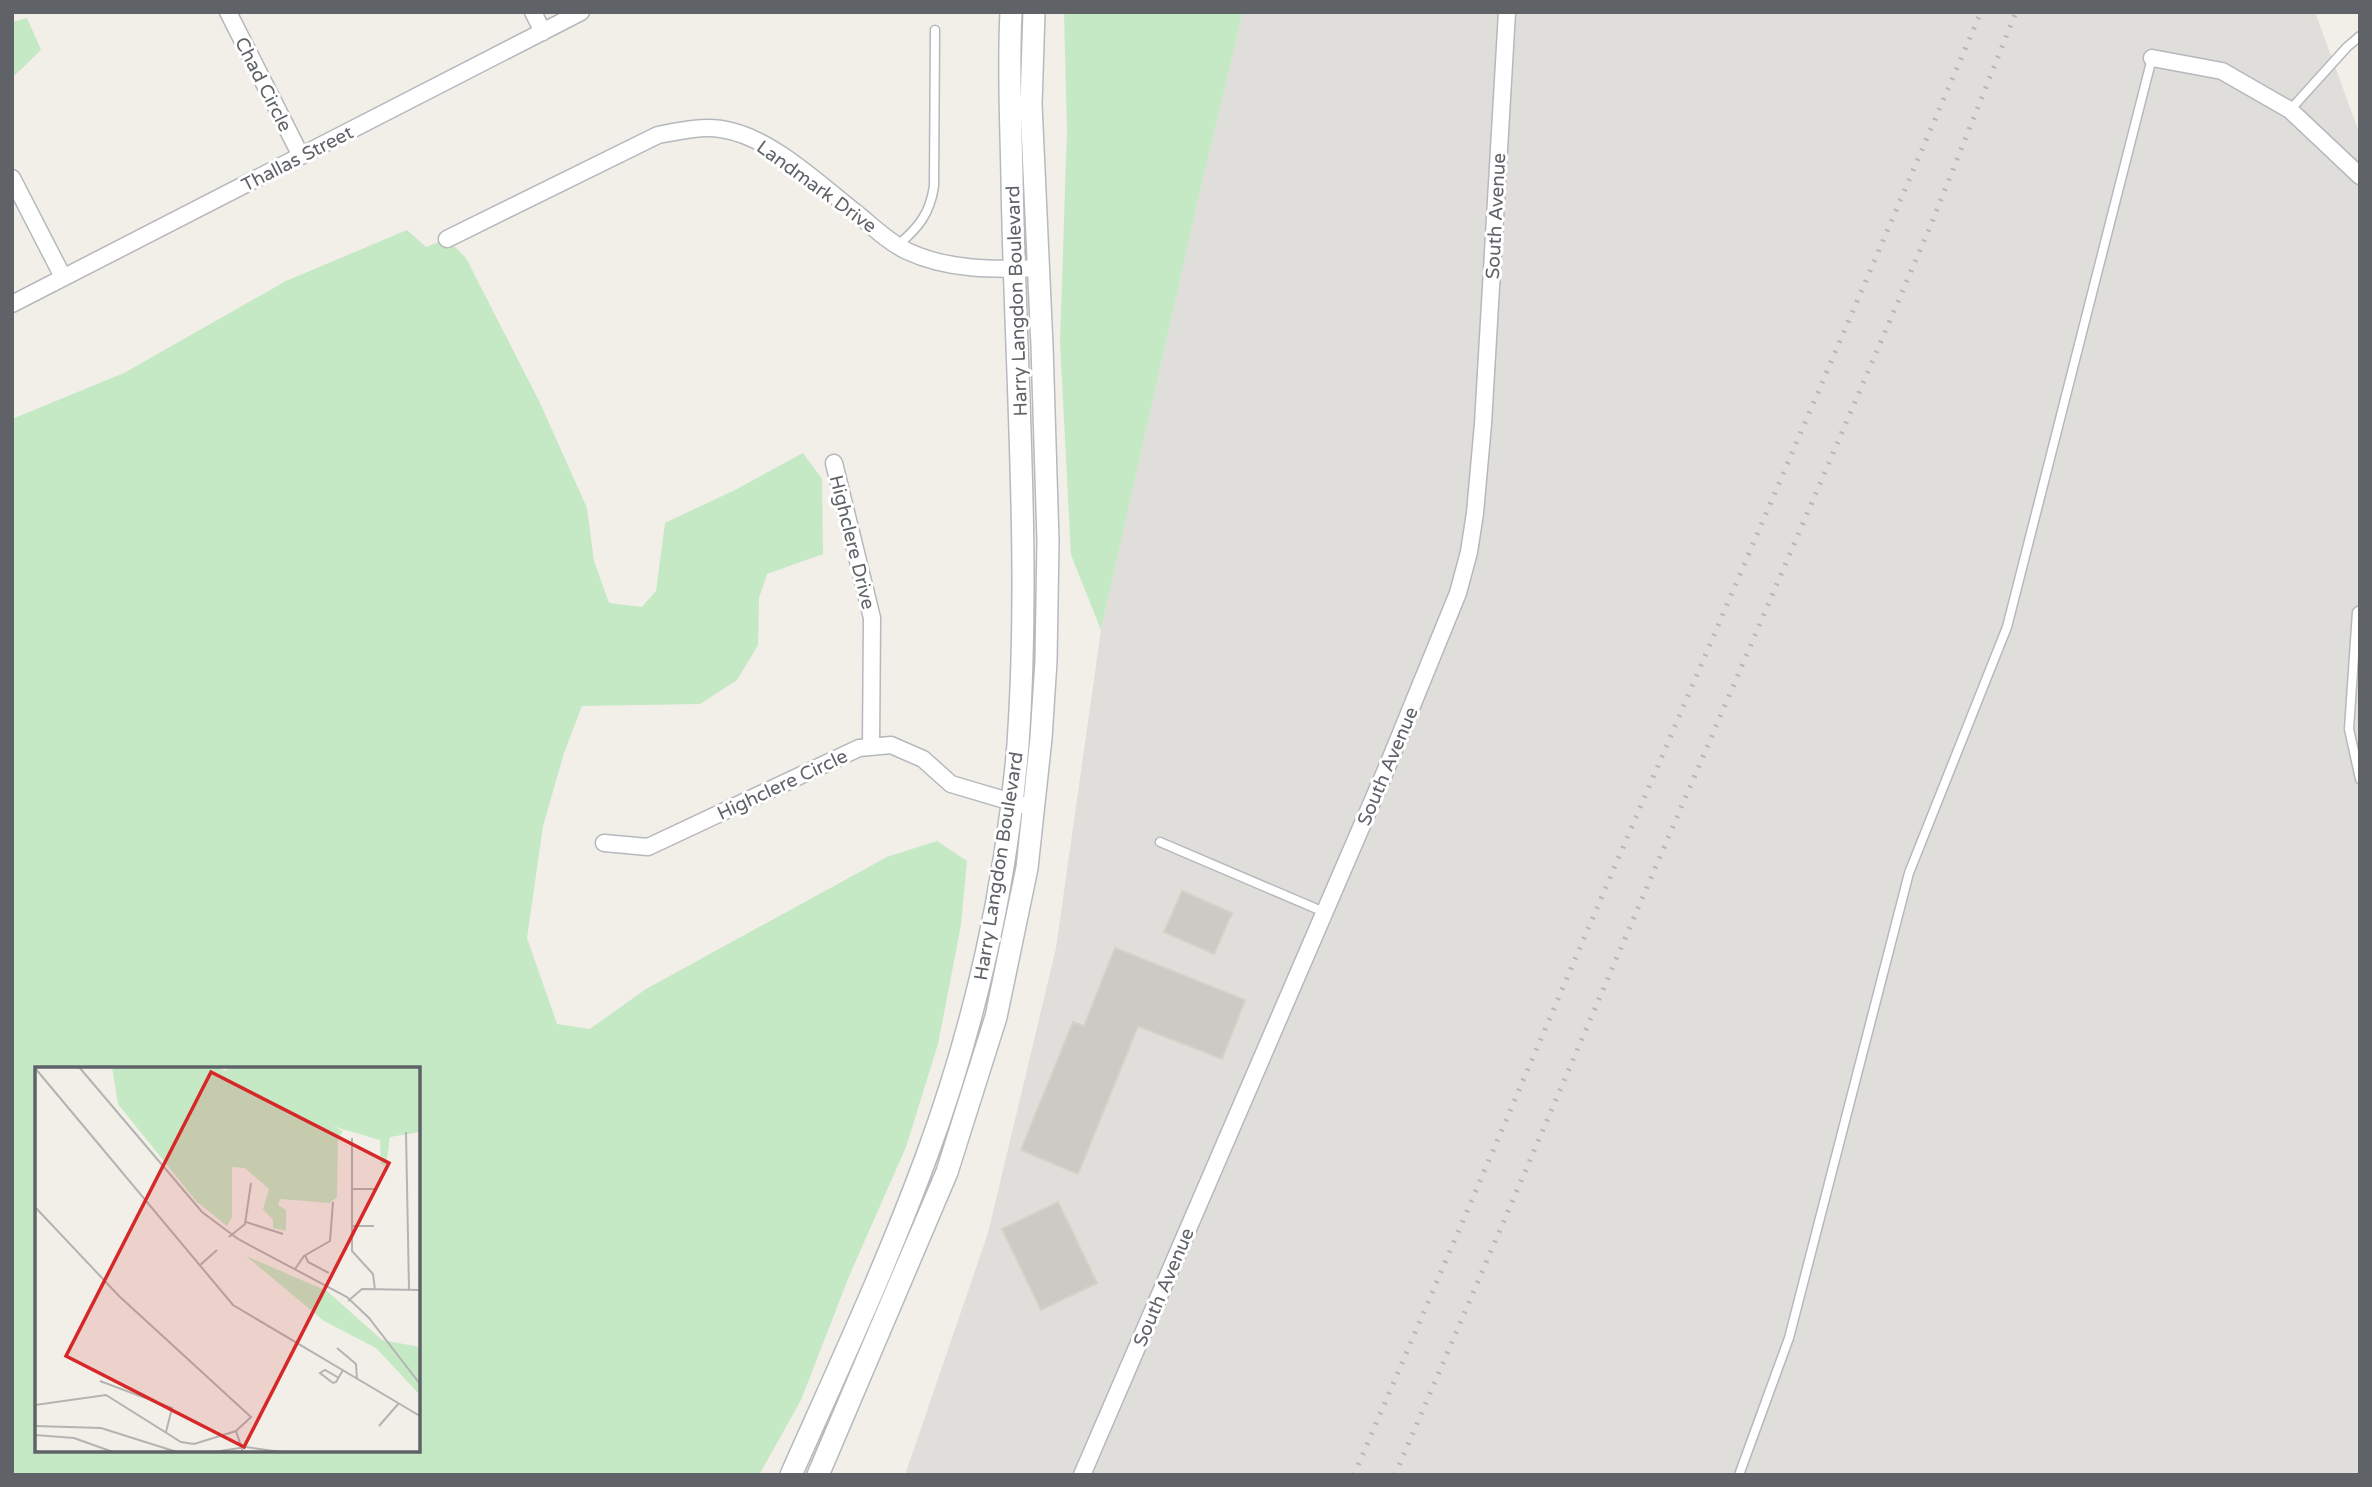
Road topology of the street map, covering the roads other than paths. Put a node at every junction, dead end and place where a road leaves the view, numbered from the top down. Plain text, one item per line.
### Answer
1 (228, 12) edge
2 (533, 12) edge
3 (581, 12) edge
4 (1012, 12) edge
5 (1034, 12) edge
6 (1507, 12) edge
7 (935, 30) dead end
8 (543, 32) junction
9 (2360, 36) edge
10 (2152, 58) joint
11 (2290, 110) junction
12 (301, 156) junction
13 (2360, 176) edge
14 (12, 178) edge
15 (447, 239) dead end
16 (898, 245) junction
17 (1038, 268) junction
18 (1013, 269) junction
19 (63, 278) junction
20 (12, 304) edge
21 (834, 463) dead end
22 (2360, 610) edge
23 (871, 747) junction
24 (2360, 779) edge
25 (1010, 803) junction
26 (1034, 807) junction
27 (1160, 842) dead end
28 (604, 843) dead end
29 (1324, 912) junction
30 (791, 1475) edge
31 (818, 1475) edge
32 (1082, 1475) edge
33 (1740, 1475) edge

1 - 12 street, Chad Circle
2 - 8 street
3 - 8 street, Thallas Street
4 - 18 main road, Harry Langdon Boulevard
5 - 17 main road, Harry Langdon Boulevard
6 - 29 street, South Avenue
7 - 16 lane
8 - 12 street, Thallas Street
9 - 11 lane
10 - 11 street
10 - 33 lane
11 - 13 street
12 - 19 street, Thallas Street
14 - 19 street
15 - 16 street, Landmark Drive
16 - 18 street, Landmark Drive
17 - 18 street, Landmark Drive
17 - 26 main road, Harry Langdon Boulevard
18 - 25 main road, Harry Langdon Boulevard
19 - 20 street, Thallas Street
21 - 23 street, Highclere Drive
22 - 24 lane
23 - 25 street, Highclere Circle
23 - 28 street, Highclere Circle
25 - 26 street, Highclere Circle
25 - 30 main road, Harry Langdon Boulevard
26 - 31 main road, Harry Langdon Boulevard
27 - 29 lane
29 - 32 street, South Avenue

